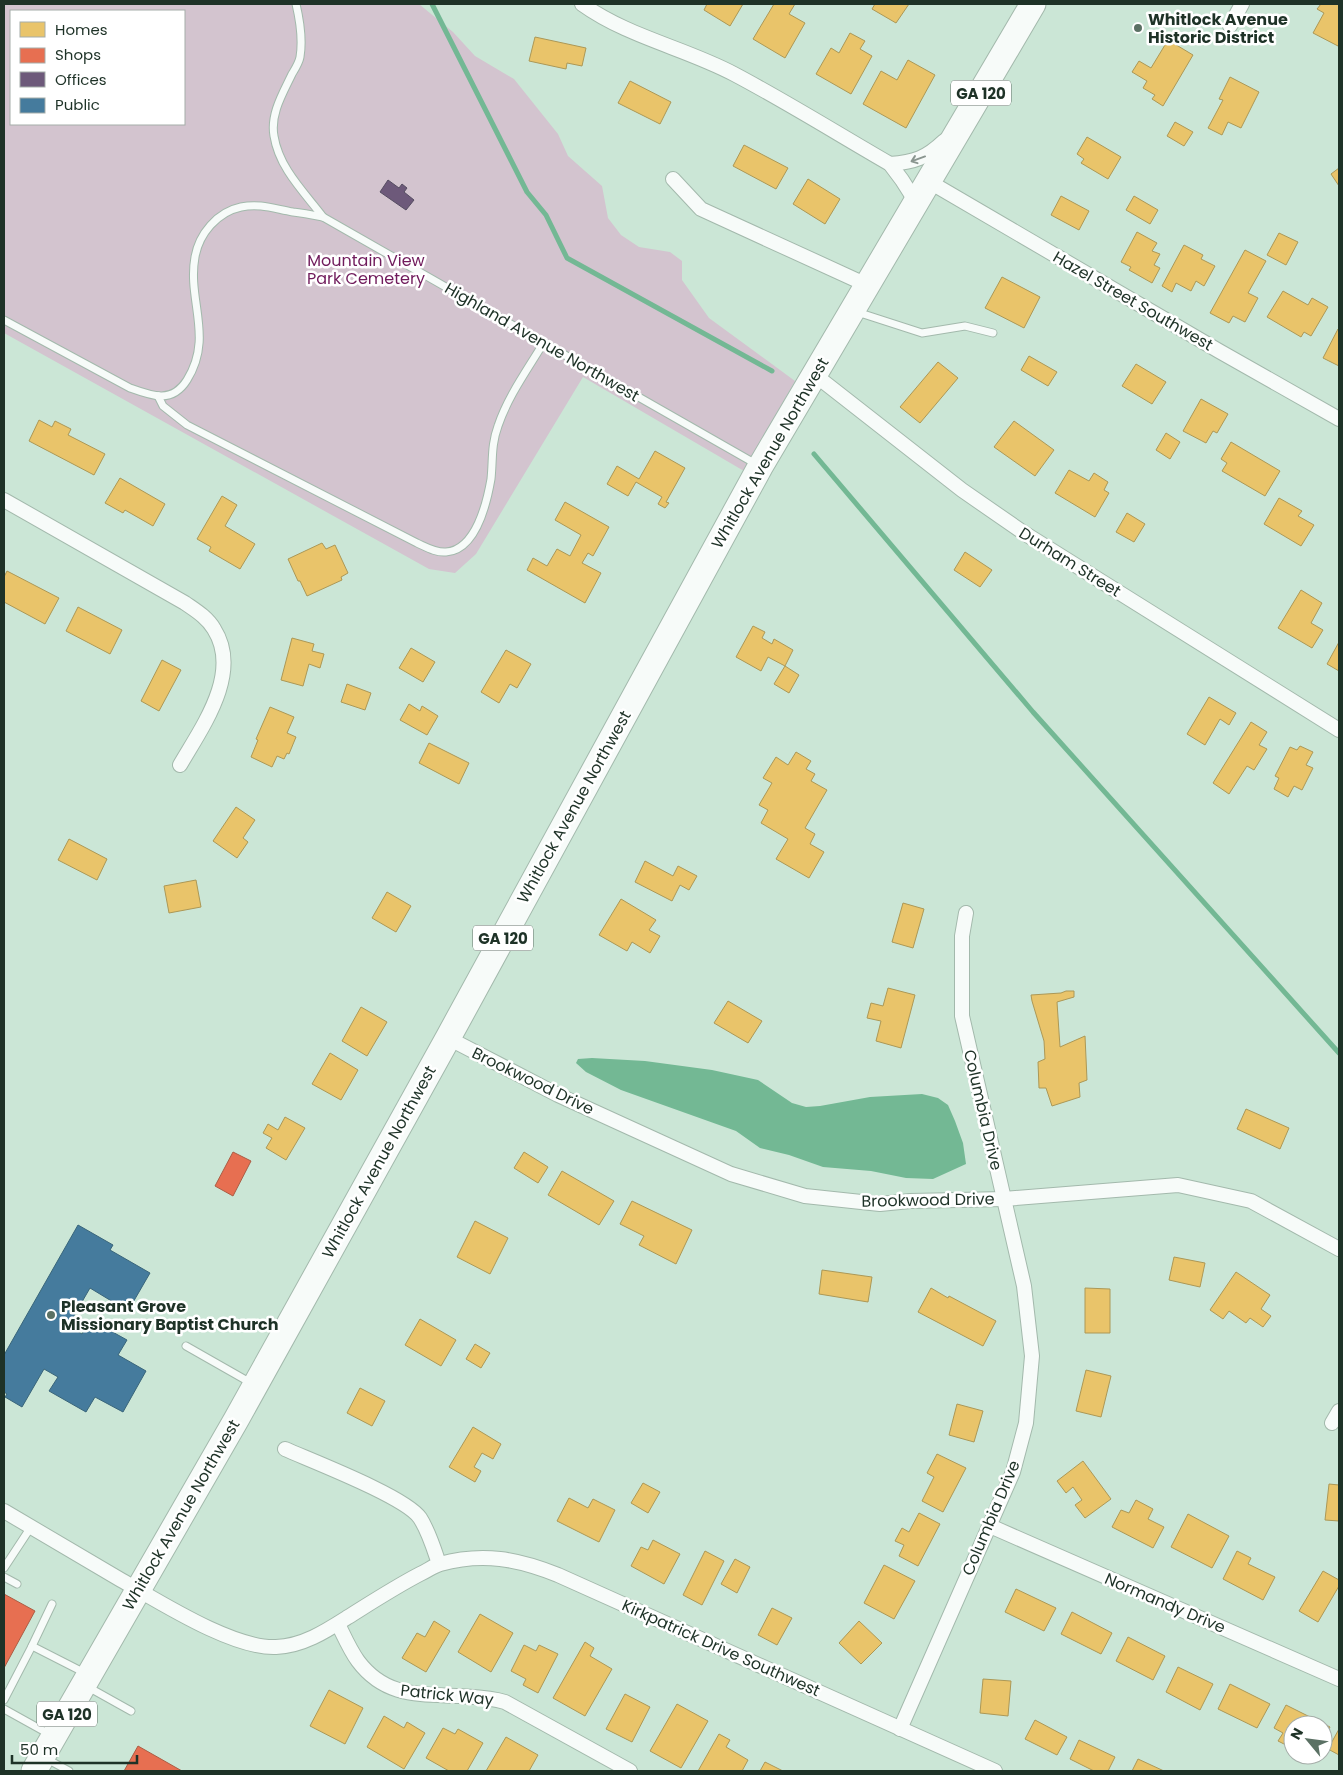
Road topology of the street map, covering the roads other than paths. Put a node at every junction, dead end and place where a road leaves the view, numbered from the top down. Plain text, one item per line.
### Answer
1 (296, 4) edge
2 (582, 4) edge
3 (1033, 4) edge
4 (1242, 4) edge
5 (1230, 26) dead end
6 (966, 118) junction
7 (890, 164) junction
8 (673, 179) dead end
9 (922, 192) junction
10 (323, 217) junction
11 (867, 286) junction
12 (852, 310) junction
13 (4, 320) edge
14 (994, 333) dead end
15 (544, 342) junction
16 (814, 375) junction
17 (158, 396) junction
18 (1339, 419) edge
19 (760, 467) junction
20 (4, 500) edge
21 (1339, 730) edge
22 (180, 765) dead end
23 (966, 913) dead end
24 (448, 1038) junction
25 (1004, 1199) junction
26 (1339, 1248) edge
27 (186, 1346) dead end
28 (255, 1385) junction
29 (285, 1449) dead end
30 (4, 1511) edge
31 (990, 1526) junction
32 (30, 1527) junction
33 (439, 1564) junction
34 (4, 1568) edge
35 (4, 1577) edge
36 (16, 1584) dead end
37 (138, 1590) junction
38 (52, 1604) dead end
39 (338, 1624) junction
40 (32, 1646) junction
41 (1339, 1679) edge
42 (87, 1680) junction
43 (4, 1700) edge
44 (4, 1709) edge
45 (131, 1711) dead end
46 (900, 1729) junction
47 (44, 1755) edge
48 (69, 1771) edge
49 (630, 1771) edge
50 (995, 1771) edge

1 - 10 lane
2 - 7 street
3 - 6 highway, Whitlock Avenue Northwest / GA 120
4 - 5 street
6 -> 7 street
6 - 9 highway, Whitlock Avenue Northwest / GA 120
7 - 9 street
8 - 11 street
9 - 11 highway, Whitlock Avenue Northwest / GA 120
9 - 18 street, Hazel Street Southwest
10 - 15 lane, Highland Avenue Northwest
10 - 17 lane
11 - 12 highway, Whitlock Avenue Northwest / GA 120
12 - 14 lane
12 - 16 highway, Whitlock Avenue Northwest / GA 120
13 - 17 lane
15 - 17 lane
15 - 19 lane, Highland Avenue Northwest
16 - 19 highway, Whitlock Avenue Northwest / GA 120
16 - 21 street, Durham Street
19 - 24 highway, Whitlock Avenue Northwest / GA 120
20 - 22 street
23 - 25 street, Columbia Drive
24 - 25 street, Brookwood Drive
24 - 28 highway, Whitlock Avenue Northwest / GA 120
25 - 26 street, Brookwood Drive
25 - 31 street, Columbia Drive
27 - 28 lane
28 - 37 highway, Whitlock Avenue Northwest / GA 120
29 - 33 street
30 - 32 street, Kirkpatrick Drive Southwest
31 - 41 street, Normandy Drive
31 - 46 street, Columbia Drive
32 - 34 lane
32 - 37 street, Kirkpatrick Drive Southwest
33 - 39 street, Kirkpatrick Drive Southwest
33 - 46 street, Kirkpatrick Drive Southwest
35 - 36 lane
37 - 39 street, Kirkpatrick Drive Southwest
37 - 42 highway, Whitlock Avenue Northwest / GA 120
38 - 40 lane
39 - 49 street, Patrick Way
40 - 42 lane
40 - 43 lane
42 - 45 lane
42 - 47 highway, Whitlock Avenue Northwest / GA 120
44 - 47 lane
46 - 50 street, Kirkpatrick Drive Southwest
47 - 48 lane

